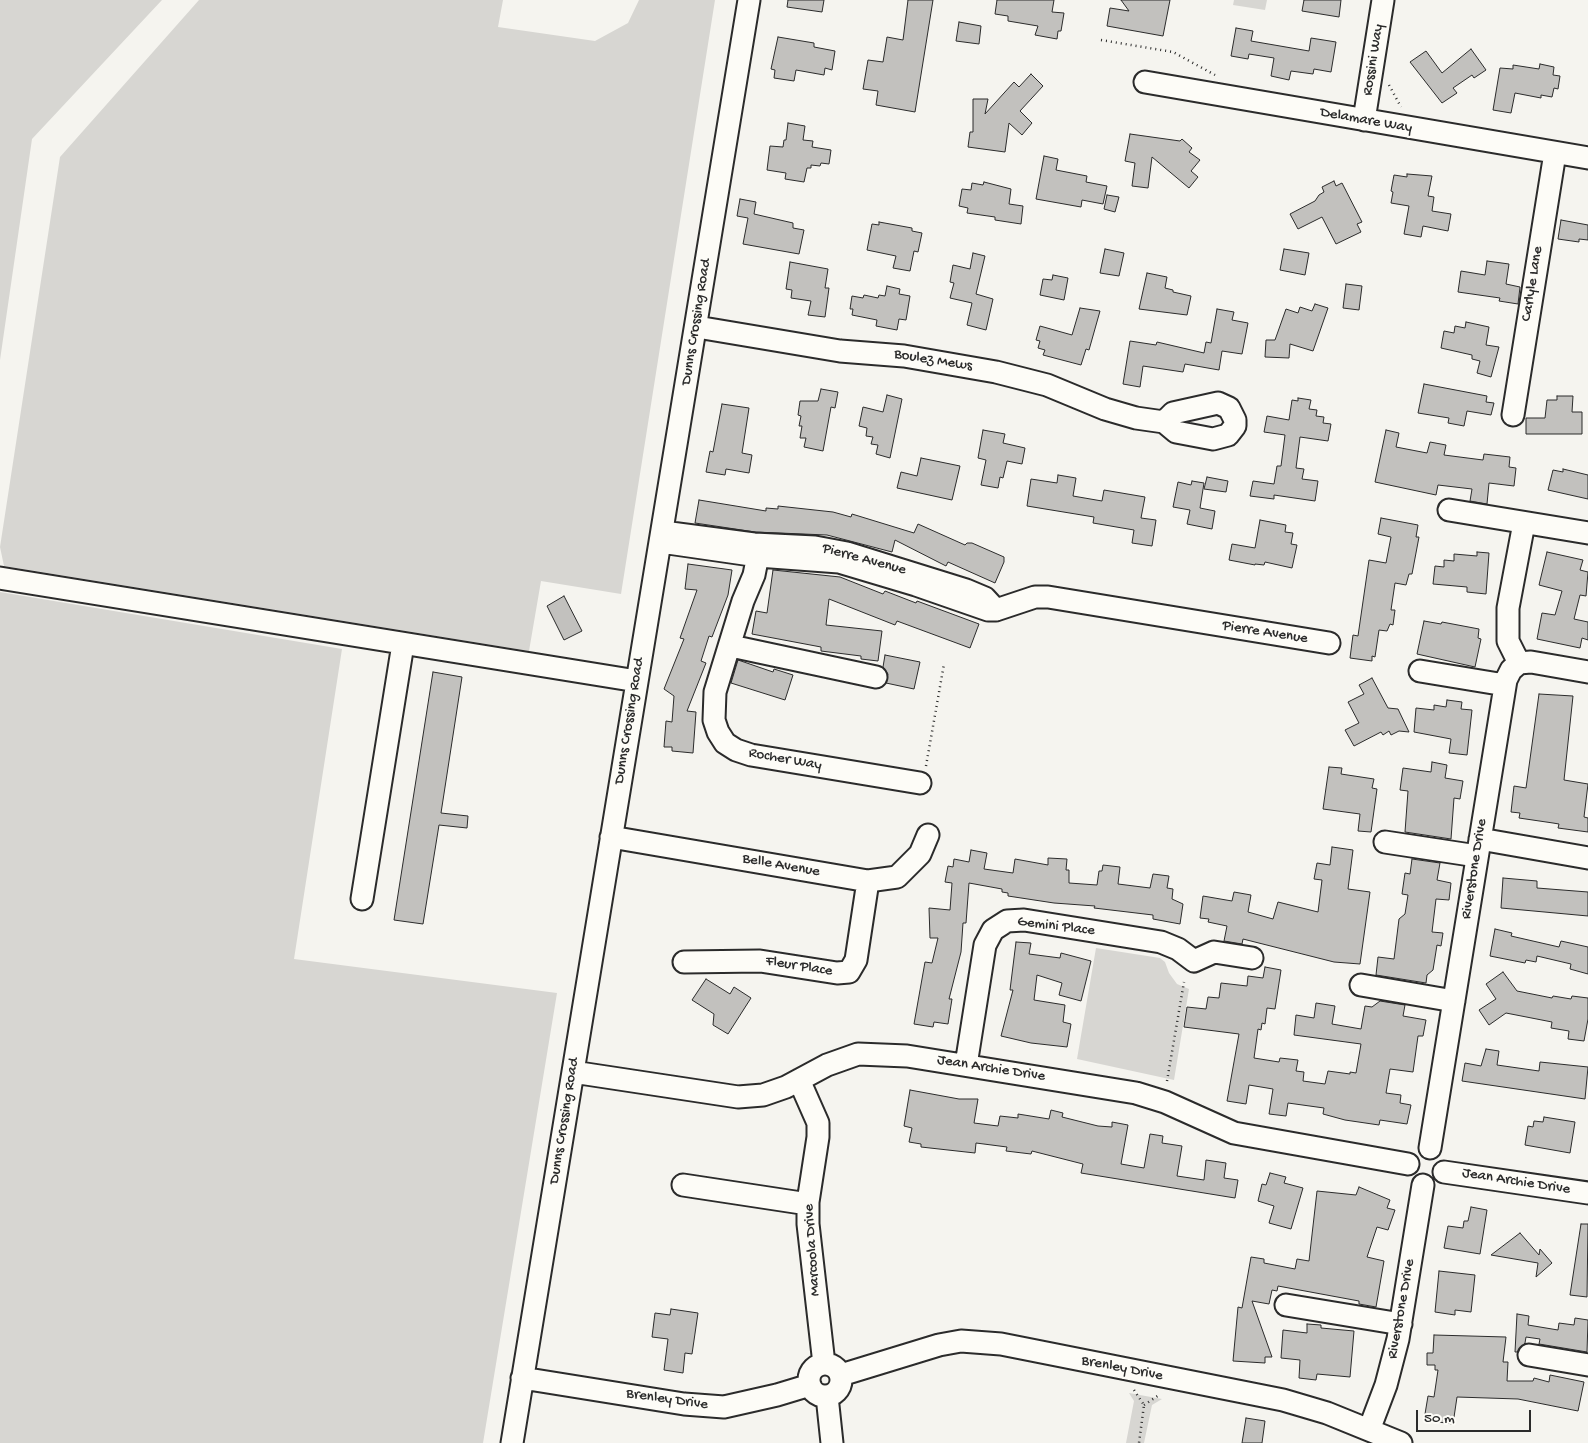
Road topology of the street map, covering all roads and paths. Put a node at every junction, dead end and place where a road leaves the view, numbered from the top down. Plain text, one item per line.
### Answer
1 (749, 0) edge
2 (1383, 0) edge
3 (1101, 40) dead end
4 (1371, 77) junction
5 (1219, 78) dead end
6 (1144, 82) dead end
7 (1406, 111) dead end
8 (1364, 120) junction
9 (1555, 152) junction
10 (1588, 158) edge
11 (697, 326) junction
12 (1513, 415) dead end
13 (1164, 422) dead end
14 (1449, 510) dead end
15 (1524, 523) junction
16 (1588, 533) edge
17 (662, 537) junction
18 (759, 551) junction
19 (0, 578) edge
20 (1329, 643) dead end
21 (403, 644) junction
22 (731, 646) junction
23 (1519, 663) junction
24 (944, 664) dead end
25 (1420, 671) dead end
26 (1588, 672) edge
27 (876, 677) dead end
28 (637, 681) junction
29 (1506, 685) junction
30 (923, 774) joint
31 (928, 834) dead end
32 (611, 837) junction
33 (1385, 842) dead end
34 (1479, 848) junction
35 (1588, 858) edge
36 (868, 881) junction
37 (362, 899) dead end
38 (1252, 958) dead end
39 (684, 962) dead end
40 (1184, 982) dead end
41 (1361, 985) dead end
42 (1454, 1001) junction
43 (966, 1065) junction
44 (573, 1072) junction
45 (799, 1080) junction
46 (1167, 1081) dead end
47 (1430, 1148) junction
48 (1408, 1164) junction
49 (1444, 1172) junction
50 (683, 1185) dead end
51 (1423, 1185) junction
52 (1588, 1194) edge
53 (808, 1204) junction
54 (1286, 1305) dead end
55 (1401, 1324) junction
56 (1529, 1355) dead end
57 (1588, 1365) edge
58 (832, 1370) junction
59 (522, 1378) junction
60 (818, 1390) junction
61 (1134, 1390) dead end
62 (1159, 1395) dead end
63 (1144, 1405) junction
64 (1369, 1430) junction
65 (512, 1443) edge
66 (832, 1443) edge
67 (1139, 1443) edge
68 (1401, 1443) edge

1 - 11 street, Dunns Crossing Road
2 - 4 street, Rossini Way
3 - 5 path
4 - 7 path
4 - 8 street, Rossini Way
6 - 8 street, Delamare Way
8 - 9 street, Delamare Way
9 - 10 street, Delamare Way
9 - 12 street, Carlyle Lane
11 - 13 street, Boulez Mews
11 - 17 street, Dunns Crossing Road
14 - 15 street
15 - 16 street
15 - 23 street
17 - 18 street, Pierre Avenue
17 - 28 street, Dunns Crossing Road
18 - 20 street, Pierre Avenue
18 - 22 street, Rocher Way
19 - 21 street
21 - 28 street
21 - 37 street
22 - 27 street
22 - 30 street, Rocher Way
23 - 26 street
23 - 29 street, Riverstone Drive
24 - 30 path
25 - 29 street
28 - 32 street, Dunns Crossing Road
29 - 34 street, Riverstone Drive
31 - 36 street, Belle Avenue
32 - 36 street, Belle Avenue
32 - 44 street, Dunns Crossing Road
33 - 34 street
34 - 35 street
34 - 42 street, Riverstone Drive
36 - 39 street, Fleur Place
38 - 43 street, Gemini Place
40 - 46 path
41 - 42 street
42 - 47 street, Riverstone Drive
43 - 45 street, Jean Archie Drive
43 - 48 street, Jean Archie Drive
44 - 45 street, Jean Archie Drive
44 - 59 street, Dunns Crossing Road
45 - 53 street, Marcoola Drive
47 - 48 street
47 - 49 street
48 - 51 street
49 - 51 street
49 - 52 street, Jean Archie Drive
50 - 53 street
51 - 55 street, Riverstone Drive
53 - 58 street, Marcoola Drive
54 - 55 street
55 - 64 street, Riverstone Drive
56 - 57 street
58 - 60 street
58 - 60 street
58 - 64 street, Brenley Drive
59 - 60 street, Brenley Drive
59 - 65 street, Dunns Crossing Road
60 - 66 street
61 - 63 path
62 - 63 path
63 - 67 path
64 - 68 street, Brenley Drive

